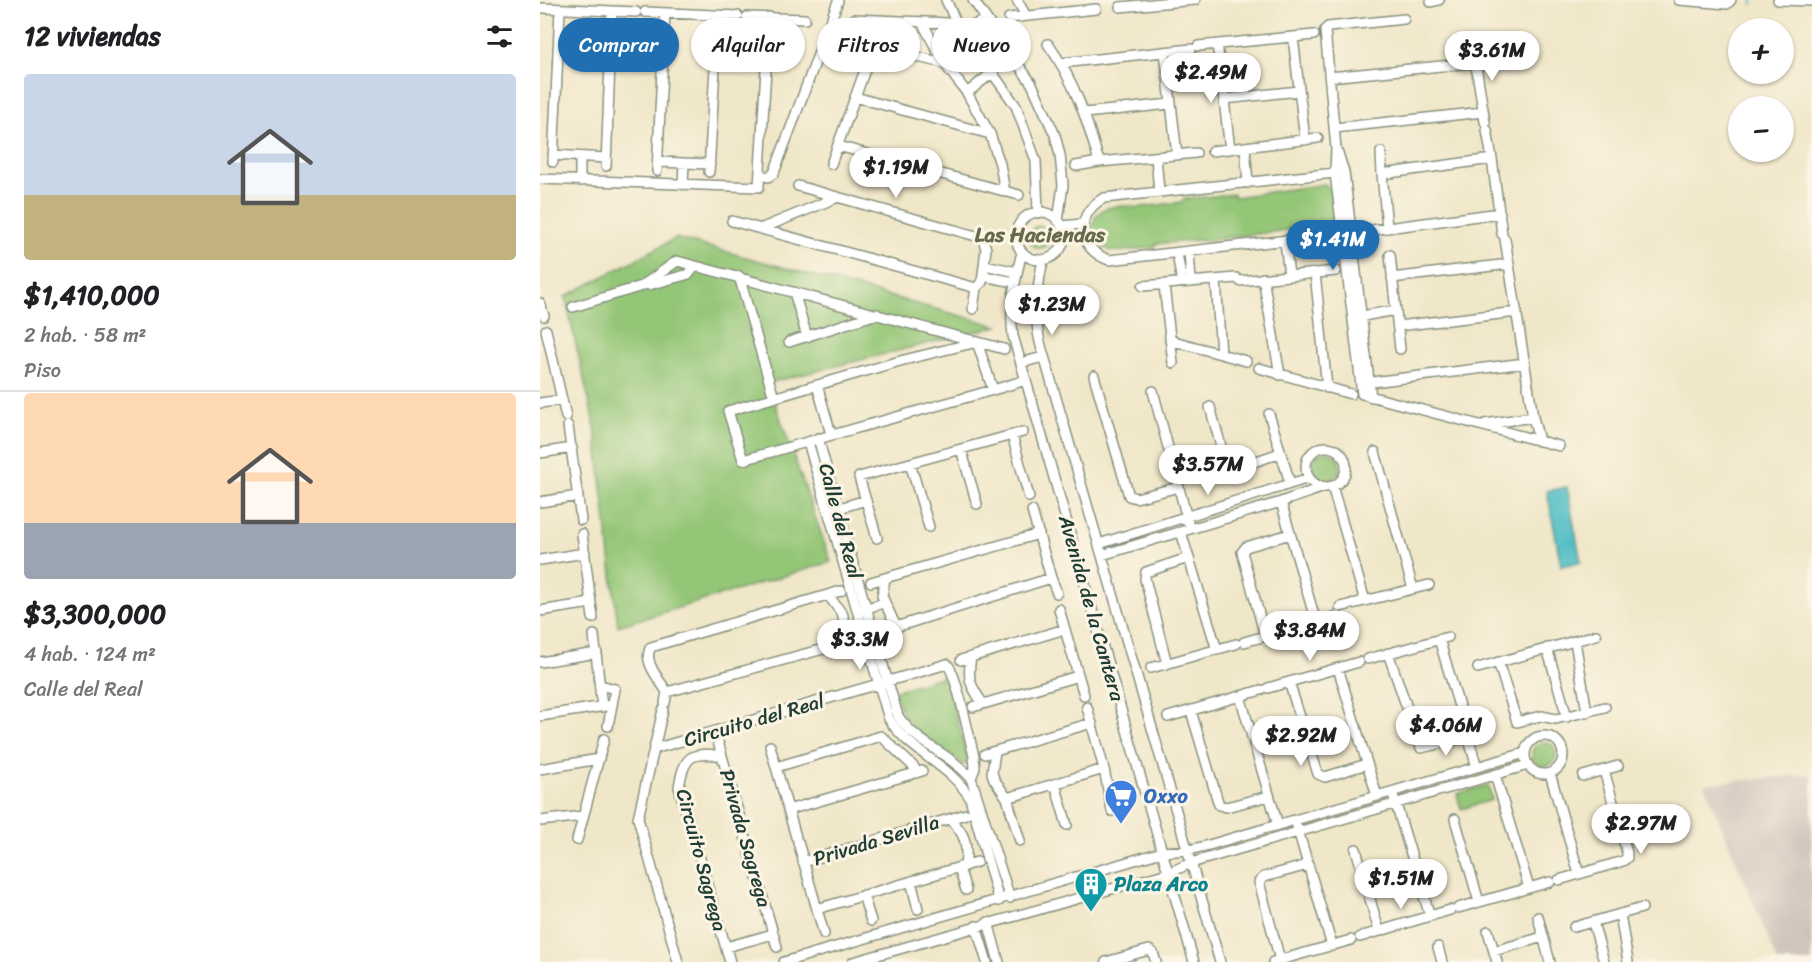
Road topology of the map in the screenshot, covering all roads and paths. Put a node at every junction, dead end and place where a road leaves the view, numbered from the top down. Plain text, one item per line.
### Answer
1 (946, 0) edge
2 (973, 0) edge
3 (1017, 0) edge
4 (1195, 0) edge
5 (1679, 0) edge
6 (1731, 0) edge
7 (1778, 0) edge
8 (838, 1) edge
9 (1812, 1) edge
10 (1134, 3) edge
11 (1083, 5) edge
12 (1120, 7) dead end
13 (543, 8) dead end
14 (560, 9) junction
15 (1096, 9) dead end
16 (612, 11) junction
17 (665, 13) junction
18 (718, 15) junction
19 (1026, 16) junction
20 (769, 17) junction
21 (787, 18) edge
22 (956, 18) edge
23 (985, 18) edge
24 (1009, 18) dead end
25 (1404, 19) dead end
26 (922, 22) joint
27 (932, 22) edge
28 (1314, 35) dead end
29 (1293, 37) junction
30 (932, 41) edge
31 (1048, 44) dead end
32 (1217, 44) junction
33 (1165, 52) junction
34 (1061, 63) junction
35 (864, 72) edge
36 (951, 72) edge
37 (993, 72) joint
38 (1024, 72) edge
39 (1329, 77) junction
40 (1299, 91) junction
41 (967, 93) junction
42 (855, 97) junction
43 (1224, 99) junction
44 (1170, 104) junction
45 (1085, 113) junction
46 (1485, 121) junction
47 (1334, 128) junction
48 (990, 134) junction
49 (1318, 138) dead end
50 (1305, 140) junction
51 (838, 146) junction
52 (1245, 147) junction
53 (1230, 149) junction
54 (1212, 151) dead end
55 (1381, 152) dead end
56 (1196, 153) dead end
57 (1177, 155) junction
58 (580, 157) junction
59 (1156, 157) junction
60 (1492, 159) junction
61 (1099, 162) junction
62 (684, 164) junction
63 (831, 164) dead end
64 (1076, 166) dead end
65 (1340, 173) junction
66 (1382, 174) junction
67 (761, 176) junction
68 (540, 180) edge
69 (580, 181) junction
70 (1248, 183) junction
71 (683, 185) junction
72 (798, 186) dead end
73 (1005, 192) junction
74 (1159, 192) junction
75 (1019, 195) dead end
76 (838, 197) junction
77 (1038, 213) junction
78 (1500, 213) junction
79 (732, 221) dead end
80 (1060, 223) junction
81 (1083, 224) junction
82 (1387, 227) junction
83 (760, 229) junction
84 (1347, 234) junction
85 (1085, 239) junction
86 (1064, 240) junction
87 (1282, 241) junction
88 (1189, 251) junction
89 (1022, 252) junction
90 (1177, 253) junction
91 (1390, 255) dead end
92 (1043, 260) junction
93 (1509, 264) junction
94 (985, 265) junction
95 (695, 266) junction
96 (1336, 271) dead end
97 (1017, 272) junction
98 (1314, 273) junction
99 (739, 276) junction
100 (983, 276) junction
101 (1286, 276) junction
102 (1263, 278) junction
103 (1392, 278) junction
104 (1216, 280) junction
105 (1015, 282) junction
106 (1187, 283) junction
107 (1164, 285) junction
108 (642, 286) junction
109 (1143, 286) dead end
110 (976, 288) junction
111 (794, 292) junction
112 (540, 303) edge
113 (573, 307) dead end
114 (973, 309) dead end
115 (1396, 310) junction
116 (1517, 312) junction
117 (877, 314) junction
118 (544, 316) dead end
119 (1363, 316) junction
120 (1352, 317) junction
121 (1398, 326) junction
122 (546, 330) dead end
123 (807, 336) junction
124 (1170, 340) junction
125 (789, 342) dead end
126 (977, 342) junction
127 (1004, 349) dead end
128 (1400, 349) dead end
129 (545, 350) edge
130 (1221, 354) junction
131 (1362, 355) junction
132 (1043, 357) junction
133 (1246, 361) dead end
134 (1021, 363) junction
135 (1173, 363) dead end
136 (1525, 363) junction
137 (1258, 368) dead end
138 (1280, 375) junction
139 (1094, 376) dead end
140 (1026, 380) junction
141 (1364, 383) junction
142 (817, 385) junction
143 (1327, 388) junction
144 (993, 390) junction
145 (1153, 391) dead end
146 (1351, 394) dead end
147 (774, 398) junction
148 (562, 400) junction
149 (540, 403) edge
150 (1210, 406) dead end
151 (1269, 414) dead end
152 (1533, 417) junction
153 (1481, 424) junction
154 (1023, 432) dead end
155 (831, 434) junction
156 (1012, 435) junction
157 (818, 438) junction
158 (1539, 441) junction
159 (808, 442) junction
160 (1559, 446) dead end
161 (572, 448) junction
162 (961, 449) junction
163 (1375, 452) dead end
164 (540, 453) edge
165 (1280, 453) junction
166 (910, 463) junction
167 (1309, 478) junction
168 (1290, 483) junction
169 (1179, 487) junction
170 (1328, 487) junction
171 (578, 496) junction
172 (1029, 497) dead end
173 (866, 500) junction
174 (540, 502) edge
175 (1281, 502) junction
176 (977, 504) dead end
177 (833, 510) junction
178 (1032, 511) dead end
179 (1187, 518) junction
180 (581, 520) dead end
181 (929, 527) dead end
182 (1186, 530) junction
183 (582, 534) dead end
184 (1039, 534) junction
185 (1290, 534) junction
186 (877, 538) dead end
187 (1099, 544) junction
188 (585, 554) junction
189 (1102, 555) junction
190 (1188, 558) junction
191 (540, 560) edge
192 (1051, 578) junction
193 (885, 579) junction
194 (871, 582) dead end
195 (1429, 585) dead end
196 (1413, 589) junction
197 (841, 591) dead end
198 (1057, 593) dead end
199 (828, 595) junction
200 (1365, 601) junction
201 (591, 603) junction
202 (884, 603) junction
203 (861, 609) junction
204 (1059, 609) dead end
205 (540, 611) edge
206 (843, 615) junction
207 (593, 618) dead end
208 (1316, 622) junction
209 (896, 627) junction
210 (1065, 629) junction
211 (885, 630) dead end
212 (594, 635) dead end
213 (1596, 635) dead end
214 (1264, 636) junction
215 (856, 640) dead end
216 (1575, 640) junction
217 (844, 643) junction
218 (1547, 648) junction
219 (1217, 650) junction
220 (597, 653) junction
221 (1388, 654) junction
222 (971, 657) junction
223 (961, 660) dead end
224 (540, 662) edge
225 (1498, 662) junction
226 (1167, 663) junction
227 (1151, 668) dead end
228 (1338, 668) junction
229 (1478, 668) dead end
230 (1078, 675) junction
231 (969, 679) junction
232 (1289, 682) junction
233 (883, 683) junction
234 (955, 683) junction
235 (600, 685) junction
236 (667, 692) junction
237 (1084, 695) dead end
238 (1240, 696) junction
239 (983, 704) junction
240 (612, 705) junction
241 (602, 707) junction
242 (972, 707) dead end
243 (1087, 707) dead end
244 (1605, 707) dead end
245 (1191, 711) junction
246 (1587, 712) junction
247 (540, 716) edge
248 (1168, 717) dead end
249 (1567, 717) junction
250 (1556, 719) junction
251 (1092, 723) junction
252 (608, 726) dead end
253 (1468, 737) junction
254 (1550, 737) junction
255 (690, 738) junction
256 (604, 739) dead end
257 (718, 742) dead end
258 (770, 746) dead end
259 (654, 749) junction
260 (917, 749) junction
261 (995, 751) junction
262 (1525, 753) junction
263 (694, 754) junction
264 (985, 754) dead end
265 (722, 756) junction
266 (599, 759) junction
267 (907, 760) junction
268 (1367, 764) junction
269 (1528, 765) junction
270 (1618, 766) dead end
271 (776, 767) junction
272 (1477, 767) junction
273 (540, 769) edge
274 (1104, 769) junction
275 (1604, 770) junction
276 (1550, 773) junction
277 (1495, 775) junction
278 (1583, 776) dead end
279 (981, 778) junction
280 (1055, 784) junction
281 (1392, 792) junction
282 (1269, 796) junction
283 (1377, 796) junction
284 (1007, 798) junction
285 (1396, 804) junction
286 (788, 810) junction
287 (1112, 811) dead end
288 (966, 814) dead end
289 (583, 816) junction
290 (949, 819) junction
291 (1455, 819) dead end
292 (1295, 820) junction
293 (540, 821) edge
294 (1067, 825) dead end
295 (1278, 825) junction
296 (1299, 832) junction
297 (980, 833) junction
298 (965, 838) junction
299 (577, 840) dead end
300 (1020, 841) dead end
301 (995, 848) junction
302 (1356, 849) dead end
303 (1189, 850) junction
304 (985, 851) junction
305 (1162, 852) junction
306 (803, 862) junction
307 (977, 862) dead end
308 (1191, 863) junction
309 (1308, 865) junction
310 (962, 867) junction
311 (1001, 868) junction
312 (991, 871) junction
313 (1168, 873) junction
314 (1579, 874) junction
315 (911, 881) junction
316 (1529, 888) junction
317 (966, 891) dead end
318 (863, 895) junction
319 (1010, 898) junction
320 (999, 901) junction
321 (1479, 902) junction
322 (1642, 908) dead end
323 (817, 909) junction
324 (918, 909) dead end
325 (1620, 914) junction
326 (1430, 916) junction
327 (1538, 917) dead end
328 (871, 921) dead end
329 (988, 922) junction
330 (1593, 922) junction
331 (976, 926) junction
332 (1574, 927) dead end
333 (1379, 931) junction
334 (1488, 931) dead end
335 (824, 933) dead end
336 (773, 934) junction
337 (1544, 937) junction
338 (1332, 946) junction
339 (726, 947) junction
340 (777, 947) dead end
341 (1438, 947) dead end
342 (1494, 951) junction
343 (1277, 961) edge
344 (678, 962) edge
345 (730, 962) edge
346 (784, 962) edge
347 (853, 962) edge
348 (987, 962) edge
349 (999, 962) edge
350 (1106, 962) edge
351 (1156, 962) edge
352 (1194, 962) edge
353 (1220, 962) edge
354 (1442, 962) edge
355 (1497, 962) edge
356 (1550, 962) edge
357 (1604, 962) edge
358 (1628, 962) edge

1 - 22 street
2 - 23 street
3 - 19 street
4 - 10 street
5 - 6 street
7 - 9 street
8 - 67 street
10 - 12 street
11 - 15 street
11 - 19 street
13 - 14 street
14 - 16 street
14 - 58 street
16 - 17 street
16 - 58 street
17 - 18 street
17 - 62 street
18 - 20 street
18 - 62 street
19 - 24 street
20 - 21 street
20 - 67 street
25 - 39 street
26 - 27 street
26 - 30 street
28 - 29 street
29 - 32 street
29 - 40 street
31 - 34 street
32 - 33 street
32 - 43 street
33 - 34 street
33 - 44 street
34 - 45 street
35 - 42 street
36 - 41 street
37 - 41 street
37 - 77 street
38 - 80 street
39 - 46 street
39 - 47 street
40 - 43 street
40 - 50 street
41 - 48 street
42 - 48 street
42 - 51 street
43 - 53 street
44 - 45 street
44 - 57 street
45 - 61 street
46 - 47 street
46 - 60 street
47 - 65 street
48 - 73 street
49 - 50 street
50 - 52 street
51 - 63 street
51 - 73 street
52 - 53 street
52 - 70 street
53 - 54 street
55 - 66 street
56 - 57 street
57 - 59 street
58 - 69 street
59 - 61 street
59 - 74 street
60 - 66 street
60 - 78 street
61 - 64 street
62 - 71 street
65 - 70 street
65 - 84 street
66 - 82 street
67 - 71 street
68 - 69 street
69 - 71 street
70 - 74 street
72 - 76 street
73 - 75 street
74 - 81 street
76 - 83 street
76 - 94 street
77 - 80 street
77 - 89 street
78 - 82 street
78 - 93 street
79 - 83 street
80 - 81 street
80 - 86 street
81 - 85 street
82 - 84 street
83 - 110 street
84 - 87 street
84 - 119 street
84 - 120 street
85 - 86 street
85 - 90 street
86 - 92 street
87 - 88 street
87 - 101 street
88 - 90 street
88 - 106 street
89 - 92 street
89 - 97 street, Avenida de la Cantera
90 - 106 street
91 - 103 street
92 - 132 street, Avenida de la Cantera
93 - 103 street
93 - 116 street
94 - 97 street
94 - 100 street
95 - 99 street
95 - 108 street
95 - 108 street
96 - 98 street
97 - 105 street, Avenida de la Cantera
98 - 101 street
98 - 143 street
99 - 111 street
99 - 147 street
100 - 105 street
100 - 110 street
101 - 102 street
102 - 104 street
102 - 138 street
103 - 115 street
104 - 106 street
104 - 130 street
105 - 134 street, Avenida de la Cantera
106 - 107 street
107 - 109 street
107 - 124 street
108 - 113 street
110 - 114 street
111 - 117 street
111 - 123 street
112 - 118 street
115 - 119 street
115 - 121 street
116 - 121 street
116 - 136 street
117 - 123 street
117 - 126 street
119 - 120 street
119 - 131 street
120 - 131 street
121 - 128 street
122 - 129 street
123 - 125 street
124 - 130 street
124 - 135 street
126 - 127 street
126 - 142 street
126 - 144 street
129 - 148 street
130 - 133 street
131 - 141 street
132 - 134 street
132 - 187 street, Avenida de la Cantera
134 - 140 street, Avenida de la Cantera
136 - 141 street
136 - 152 street
137 - 138 street
138 - 143 street
139 - 169 street
140 - 144 street
140 - 305 street, Avenida de la Cantera
141 - 153 street
142 - 147 street
142 - 155 street
143 - 146 street
144 - 155 street
145 - 169 street
147 - 159 street
148 - 149 street
148 - 161 street
150 - 165 street
151 - 165 street
152 - 153 street
152 - 158 street
153 - 158 street
154 - 156 street
155 - 157 street
156 - 162 street
156 - 172 street
157 - 159 street
157 - 177 street, Calle del Real
158 - 160 street
159 - 177 street, Calle del Real
161 - 164 street
161 - 171 street
162 - 166 street
162 - 176 street
163 - 196 street
165 - 168 street
166 - 173 street
166 - 181 street
167 - 168 street
167 - 170 street
167 - 170 street
168 - 179 street
169 - 179 street
170 - 175 street
170 - 200 street
171 - 174 street
171 - 180 street
173 - 177 street
173 - 186 street
175 - 182 street
175 - 185 street
177 - 203 street, Calle del Real
178 - 184 street
179 - 182 street
179 - 187 street
182 - 189 street
182 - 190 street
183 - 188 street
184 - 192 street
184 - 193 street
185 - 208 street
185 - 214 street
187 - 189 street, Avenida de la Cantera
188 - 191 street
188 - 201 street
189 - 303 street, Avenida de la Cantera
190 - 219 street
190 - 226 street
192 - 198 street
192 - 209 street
193 - 194 street
193 - 202 street
195 - 196 street
196 - 200 street
197 - 199 street
199 - 206 street
199 - 236 street
200 - 208 street
201 - 205 street
201 - 207 street
202 - 203 street
202 - 209 street
203 - 206 street
203 - 233 street, Calle del Real
204 - 210 street
206 - 217 street
208 - 214 street
209 - 211 street
210 - 222 street
210 - 230 street
212 - 220 street
213 - 216 street
214 - 219 street
215 - 217 street
216 - 218 street
216 - 246 street
217 - 236 street
218 - 225 street
218 - 249 street
219 - 226 street
220 - 224 street
220 - 235 street
221 - 228 street
221 - 253 street
221 - 253 street
222 - 223 street
222 - 231 street
225 - 229 street
225 - 250 street
226 - 227 street
228 - 232 street
228 - 268 street
230 - 237 street
230 - 239 street
231 - 234 street
231 - 239 street
232 - 238 street
232 - 268 street
233 - 234 street, Circuito del Real
233 - 255 street, Circuito del Real
233 - 260 street, Calle del Real
233 - 279 street, Calle del Real
234 - 279 street
235 - 240 street
235 - 241 street
236 - 259 street
238 - 245 street
238 - 282 street
239 - 242 street
240 - 241 street
240 - 252 street
241 - 247 street
243 - 251 street
244 - 246 street
245 - 248 street
245 - 282 street
246 - 249 street
249 - 250 street
250 - 254 street
251 - 261 street
251 - 274 street
253 - 272 street
254 - 262 street
254 - 276 street
255 - 259 street, Circuito del Real
255 - 263 street, Privada Sagrega
256 - 266 street
257 - 265 street, Privada Sagrega
258 - 271 street, Privada Sevilla
259 - 344 street
260 - 267 street
260 - 297 street, Calle del Real
261 - 264 street
261 - 279 street
262 - 269 street
262 - 272 street
263 - 265 street
263 - 339 street, Circuito Sagrega
265 - 336 street, Privada Sagrega
266 - 273 street
266 - 289 street
267 - 271 street
267 - 286 street
268 - 283 street
269 - 276 street
269 - 277 street
270 - 275 street
271 - 286 street, Privada Sevilla
272 - 281 street
274 - 280 street
274 - 287 street
275 - 278 street
275 - 314 street
276 - 314 street
277 - 285 street
277 - 316 street
279 - 284 street
279 - 301 street
280 - 284 street
280 - 294 street
281 - 283 street
281 - 285 street
282 - 295 street
283 - 292 street
284 - 300 street
285 - 296 street
285 - 326 street
286 - 306 street, Privada Sevilla
288 - 290 street, Privada Sevilla
289 - 293 street
289 - 299 street
290 - 298 street, Privada Sevilla
290 - 306 street, Privada Sevilla
291 - 321 street
292 - 295 street
292 - 296 street
295 - 303 street
296 - 308 street
296 - 309 street
297 - 298 street, Privada Sevilla
297 - 304 street, Calle del Real
298 - 310 street, Privada Sevilla
301 - 304 street
301 - 311 street
302 - 333 street
303 - 305 street
303 - 308 street, Avenida de la Cantera
304 - 312 street, Calle del Real
305 - 313 street, Avenida de la Cantera
305 - 319 street
306 - 323 street, Privada Sevilla
307 - 310 street
308 - 313 street
308 - 353 street, Avenida de la Cantera
309 - 338 street
309 - 343 street
310 - 315 street
310 - 317 street, Privada Sevilla
311 - 312 street
311 - 319 street
312 - 320 street, Calle del Real
313 - 329 street
313 - 352 street, Avenida de la Cantera
314 - 316 street
315 - 318 street
315 - 324 street
316 - 321 street
318 - 323 street
318 - 328 street
319 - 320 street
320 - 346 street
321 - 326 street
322 - 325 street
323 - 335 street, Privada Sevilla
325 - 330 street
325 - 358 street
326 - 333 street
327 - 337 street
329 - 331 street
329 - 349 street
330 - 332 street
330 - 357 street
331 - 347 street
331 - 348 street
333 - 338 street
334 - 342 street
336 - 339 street, Privada Sagrega
336 - 340 street, Privada Sagrega
337 - 342 street
337 - 356 street
338 - 343 street
339 - 345 street, Circuito Sagrega
341 - 354 street
342 - 355 street
350 - 351 street

